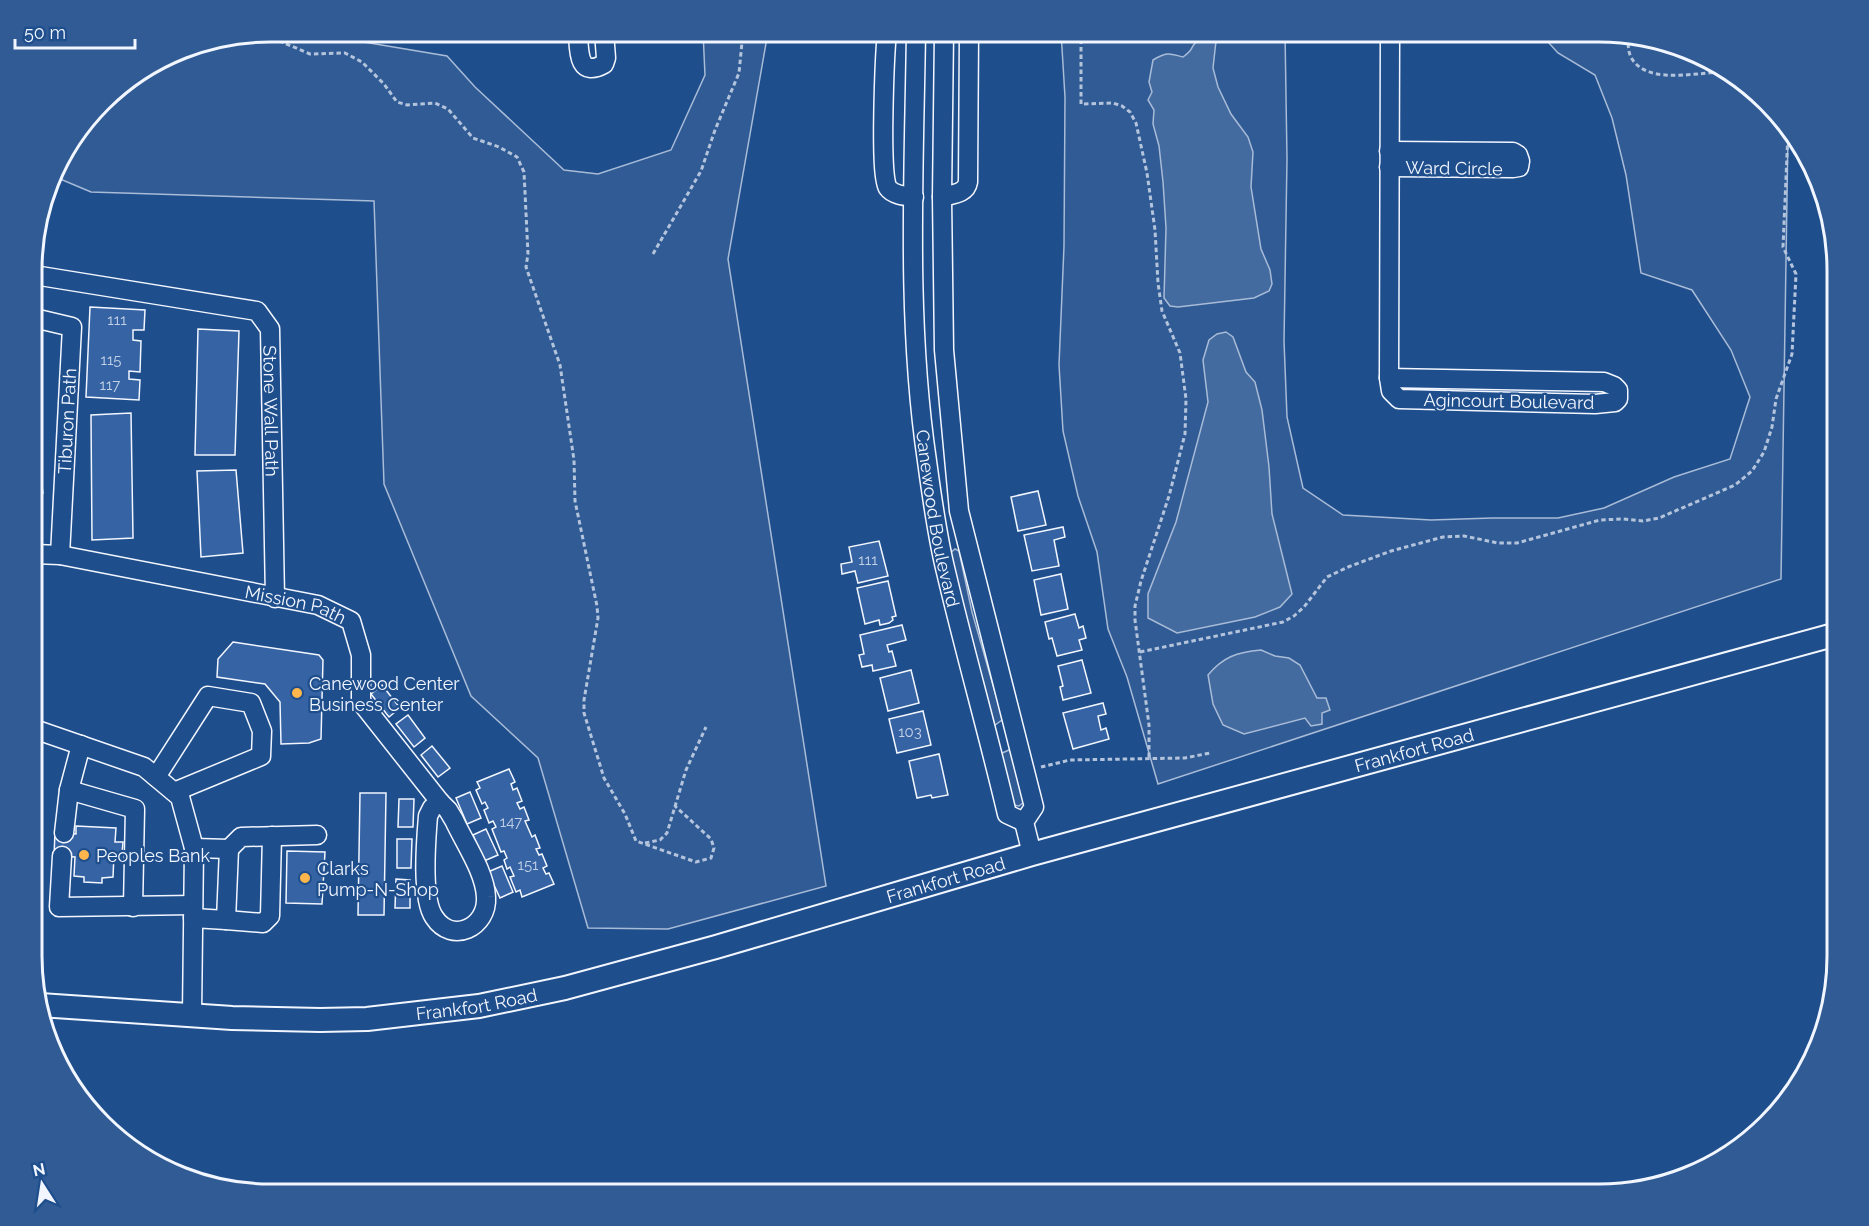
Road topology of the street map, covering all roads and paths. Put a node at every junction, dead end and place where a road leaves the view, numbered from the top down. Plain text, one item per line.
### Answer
1 (281, 42) edge
2 (579, 42) edge
3 (605, 42) edge
4 (742, 42) edge
5 (887, 42) edge
6 (916, 42) edge
7 (944, 42) edge
8 (969, 42) edge
9 (1081, 42) edge
10 (1390, 42) edge
11 (1629, 44) edge
12 (1713, 73) edge
13 (1788, 142) edge
14 (1389, 159) junction
15 (914, 197) junction
16 (942, 197) junction
17 (653, 254) dead end
18 (42, 276) edge
19 (42, 320) edge
20 (1389, 378) junction
21 (42, 554) edge
22 (60, 555) junction
23 (275, 598) junction
24 (1827, 637) edge
25 (1140, 652) junction
26 (706, 727) dead end
27 (42, 732) edge
28 (81, 745) junction
29 (1210, 753) dead end
30 (1149, 759) junction
31 (1026, 773) junction
32 (156, 777) junction
33 (69, 790) junction
34 (174, 792) junction
35 (440, 802) junction
36 (675, 806) junction
37 (1024, 822) junction
38 (64, 833) dead end
39 (317, 835) dead end
40 (272, 836) junction
41 (643, 843) junction
42 (194, 848) junction
43 (229, 849) junction
44 (1032, 854) junction
45 (62, 856) dead end
46 (133, 907) junction
47 (193, 912) junction
48 (226, 920) junction
49 (47, 1005) edge
50 (192, 1015) junction

1 - 41 path
2 - 3 street
4 - 17 path
5 - 15 street
6 - 15 street, Canewood Boulevard
7 - 16 street, Canewood Boulevard
8 - 16 street
9 - 25 path
10 - 14 street
11 - 12 path
13 - 25 path
14 - 14 street, Ward Circle
14 - 20 street
15 - 37 street, Canewood Boulevard
16 - 31 street, Canewood Boulevard
18 - 23 street, Stone Wall Path
19 - 22 street, Tiburon Path
20 - 20 street, Agincourt Boulevard
21 - 22 street, Mission Path
22 - 23 street, Mission Path
23 - 35 street, Mission Path
24 - 44 main road, Frankfort Road
25 - 30 path
26 - 36 path
27 - 28 street
28 - 32 street
28 - 33 street
29 - 30 path
30 - 31 path
31 - 37 street, Canewood Boulevard
32 - 34 street
32 - 34 street
33 - 38 street
33 - 46 street
34 - 42 street
35 - 35 street, Mission Path
36 - 41 path
36 - 41 path
37 - 44 street, Canewood Boulevard
39 - 40 street
40 - 43 street
40 - 48 street
42 - 43 street
42 - 47 street
43 - 48 street
44 - 50 main road, Frankfort Road
45 - 46 street
46 - 47 street
47 - 48 street
47 - 50 street
49 - 50 main road, Frankfort Road

